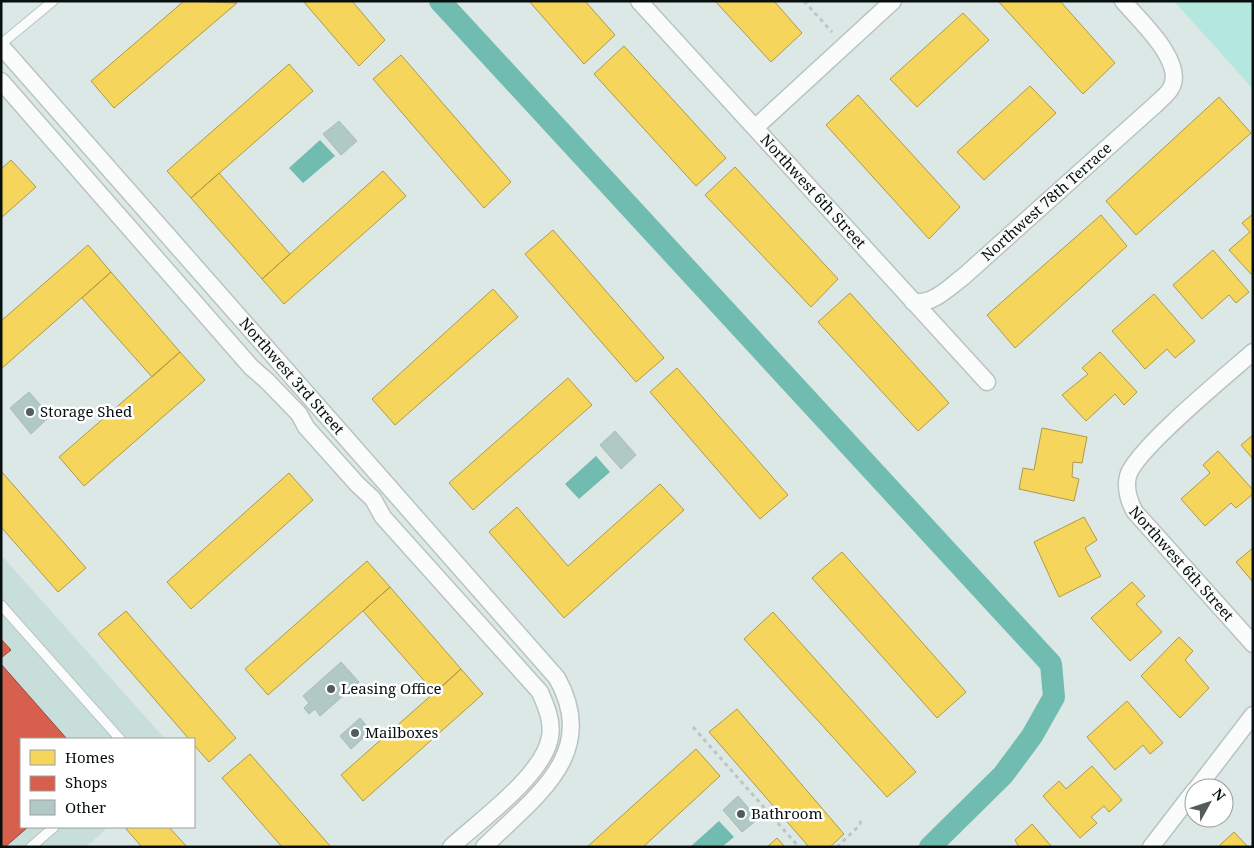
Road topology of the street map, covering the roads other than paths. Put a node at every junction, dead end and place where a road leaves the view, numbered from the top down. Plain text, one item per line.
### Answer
1 (54, 1) edge
2 (639, 1) edge
3 (893, 1) edge
4 (1122, 1) edge
5 (1, 45) edge
6 (1, 81) edge
7 (756, 128) junction
8 (913, 302) junction
9 (1253, 352) edge
10 (987, 382) dead end
11 (1, 605) edge
12 (1253, 644) edge
13 (1253, 715) edge
14 (119, 738) edge
15 (1204, 778) edge
16 (1184, 804) edge
17 (53, 828) edge
18 (31, 847) edge
19 (451, 847) edge
20 (484, 847) edge
21 (1151, 847) edge

1 - 5 lane
2 - 7 street, Northwest 6th Street
3 - 7 street
4 - 8 street, Northwest 78th Terrace
5 - 20 street, Northwest 3rd Street
6 - 19 street, Northwest 3rd Street
7 - 8 street, Northwest 6th Street
8 - 10 street, Northwest 6th Street
9 - 12 street, Northwest 6th Street
11 - 14 lane
13 - 15 street
16 - 21 street
17 - 18 lane

